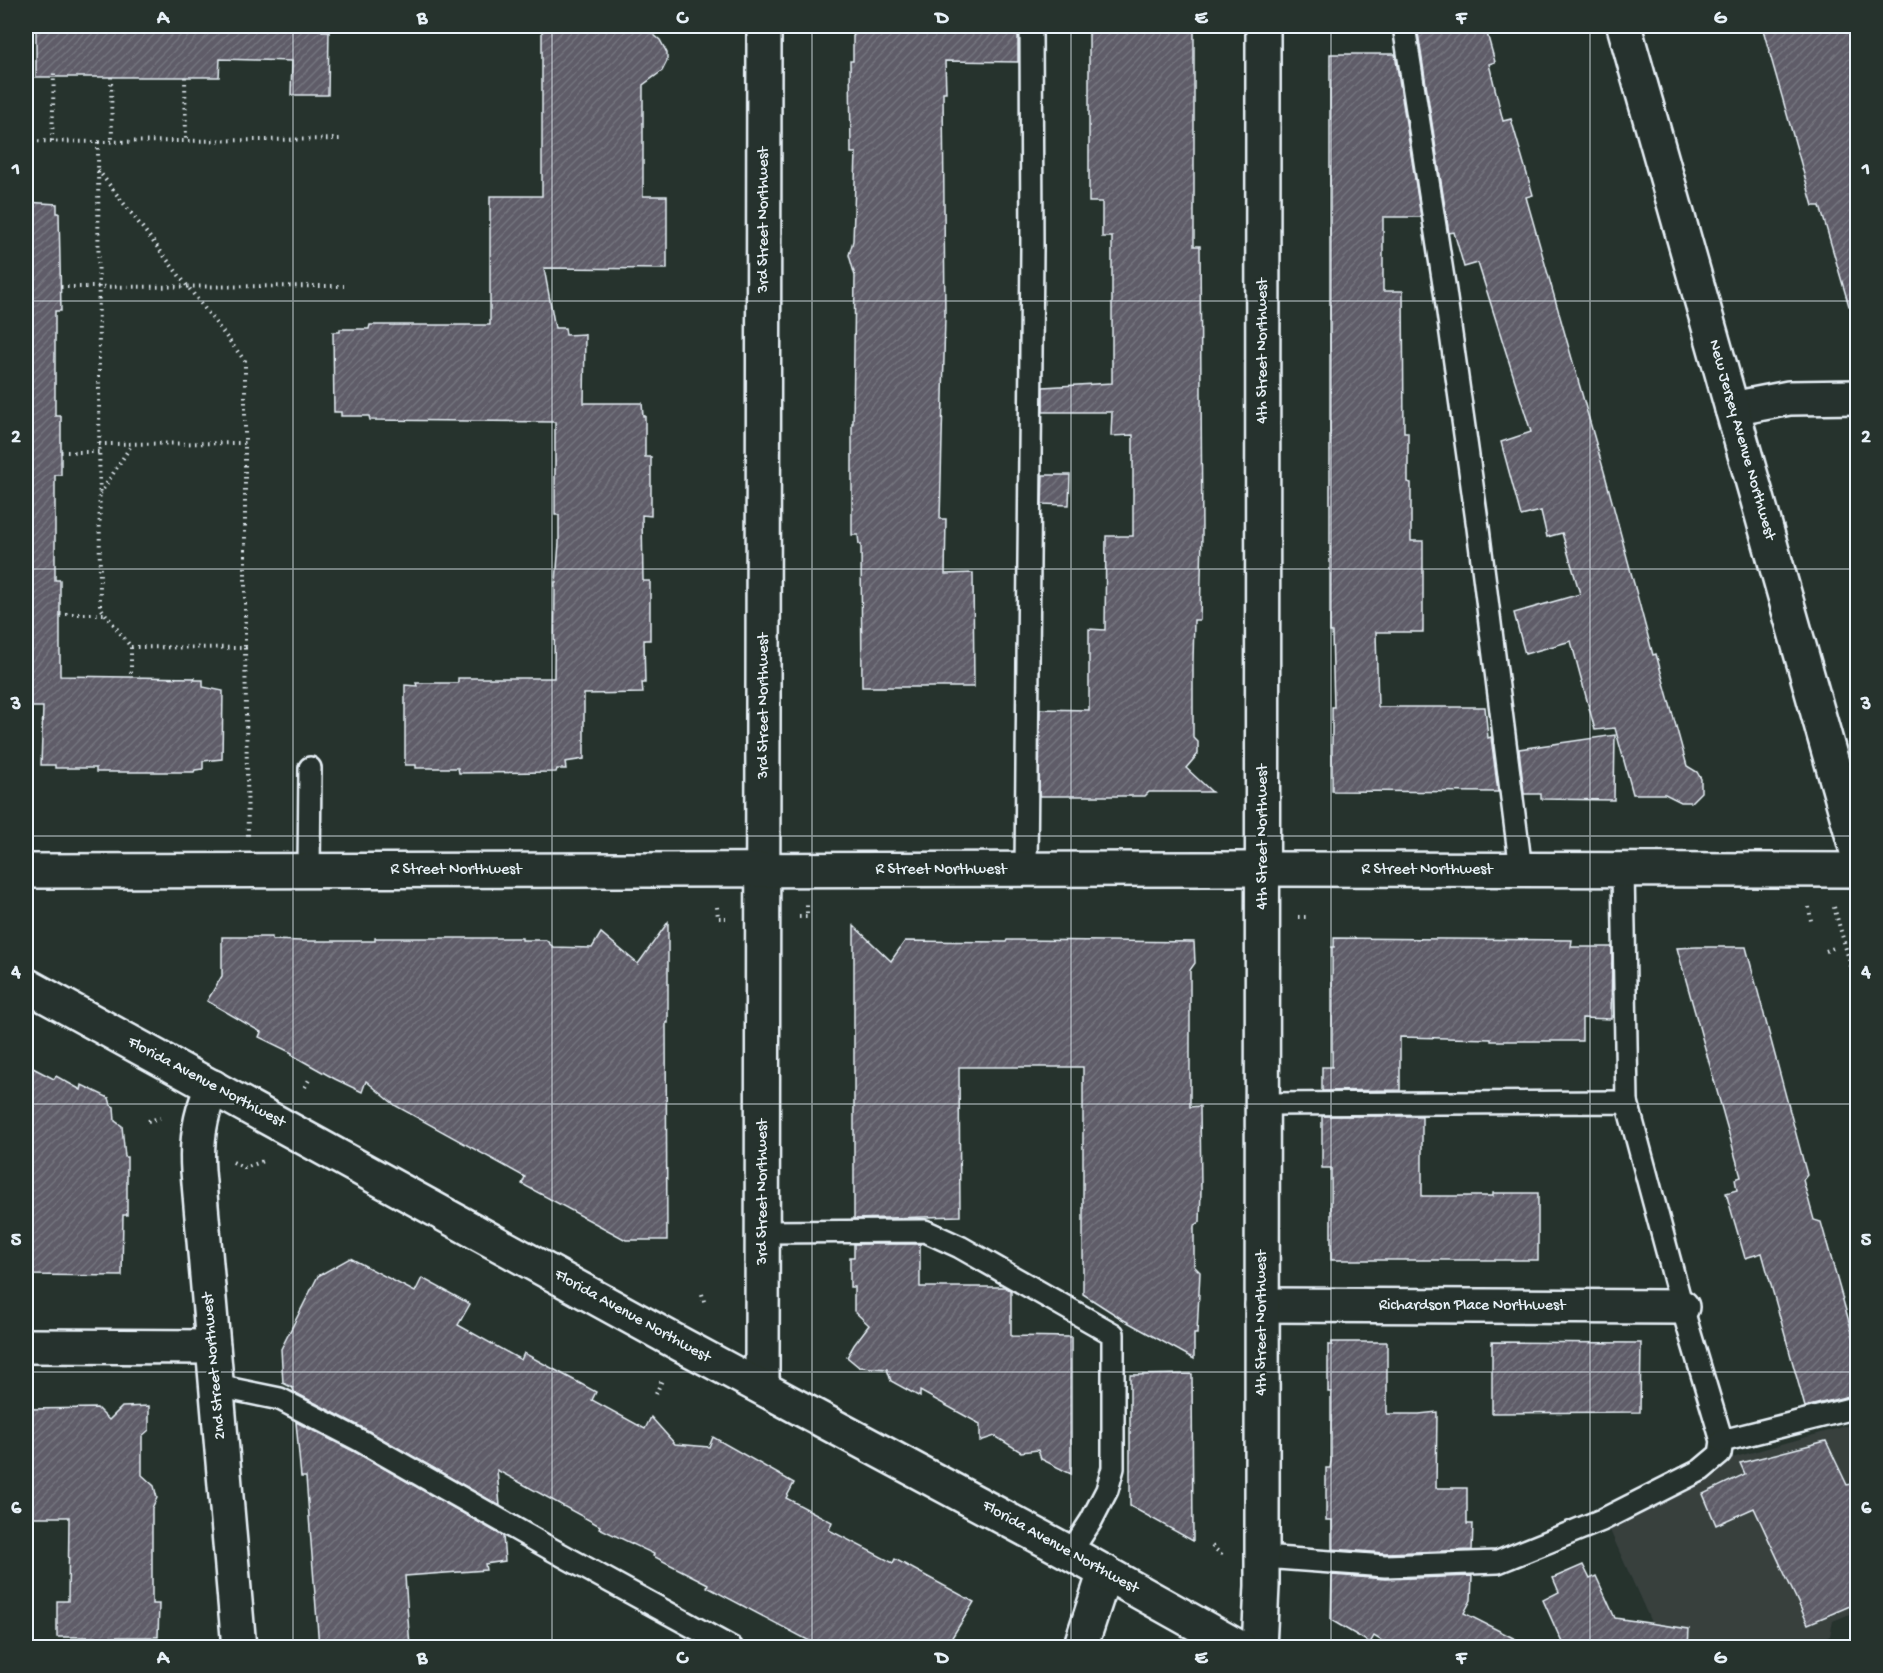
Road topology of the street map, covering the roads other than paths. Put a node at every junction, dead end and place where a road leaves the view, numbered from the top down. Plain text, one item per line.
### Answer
1 (765, 26) edge
2 (1031, 26) edge
3 (1263, 26) edge
4 (1404, 26) edge
5 (1624, 26) edge
6 (1857, 397) edge
7 (1732, 409) junction
8 (310, 768) dead end
9 (1857, 855) edge
10 (764, 870) junction
11 (1026, 870) junction
12 (1263, 870) junction
13 (1521, 870) junction
14 (1623, 870) junction
15 (1857, 870) edge
16 (26, 871) edge
17 (309, 871) junction
18 (26, 985) edge
19 (213, 1087) junction
20 (1627, 1102) junction
21 (1262, 1104) junction
22 (764, 1232) junction
23 (1262, 1305) junction
24 (1682, 1307) junction
25 (26, 1346) edge
26 (213, 1347) junction
27 (217, 1386) junction
28 (762, 1387) junction
29 (1857, 1407) edge
30 (1722, 1441) junction
31 (1070, 1553) junction
32 (1262, 1557) junction
33 (1105, 1572) junction
34 (239, 1647) edge
35 (732, 1647) edge
36 (1080, 1647) edge
37 (1240, 1647) edge
38 (1259, 1647) edge

1 - 10 street, 3rd Street Northwest
2 - 11 lane
3 - 12 street, 4th Street Northwest
4 - 13 lane
5 - 7 street, New Jersey Avenue Northwest
6 - 7 street
7 - 9 street, New Jersey Avenue Northwest
8 - 17 lane
10 - 11 street, R Street Northwest
10 - 17 street, R Street Northwest
10 - 22 street, 3rd Street Northwest
11 - 12 street, R Street Northwest
12 - 13 street, R Street Northwest
12 - 21 street, 4th Street Northwest
13 - 14 street, R Street Northwest
14 - 15 street, R Street Northwest
14 - 20 lane
16 - 17 street, R Street Northwest
18 - 19 street, Florida Avenue Northwest
19 - 26 street, 2nd Street Northwest
19 - 28 street, Florida Avenue Northwest
20 - 21 lane
20 - 24 lane
21 - 23 street, 4th Street Northwest
22 - 28 street, 3rd Street Northwest
22 - 31 lane
23 - 24 street, Richardson Place Northwest
23 - 32 street, 4th Street Northwest
24 - 30 lane
25 - 26 street
26 - 27 street, 2nd Street Northwest
27 - 34 street, 2nd Street Northwest
27 - 35 lane
28 - 31 street, Florida Avenue Northwest
29 - 30 lane
30 - 32 lane
31 - 33 street, Florida Avenue Northwest
32 - 38 street, 4th Street Northwest
33 - 36 street
33 - 37 street, Florida Avenue Northwest

